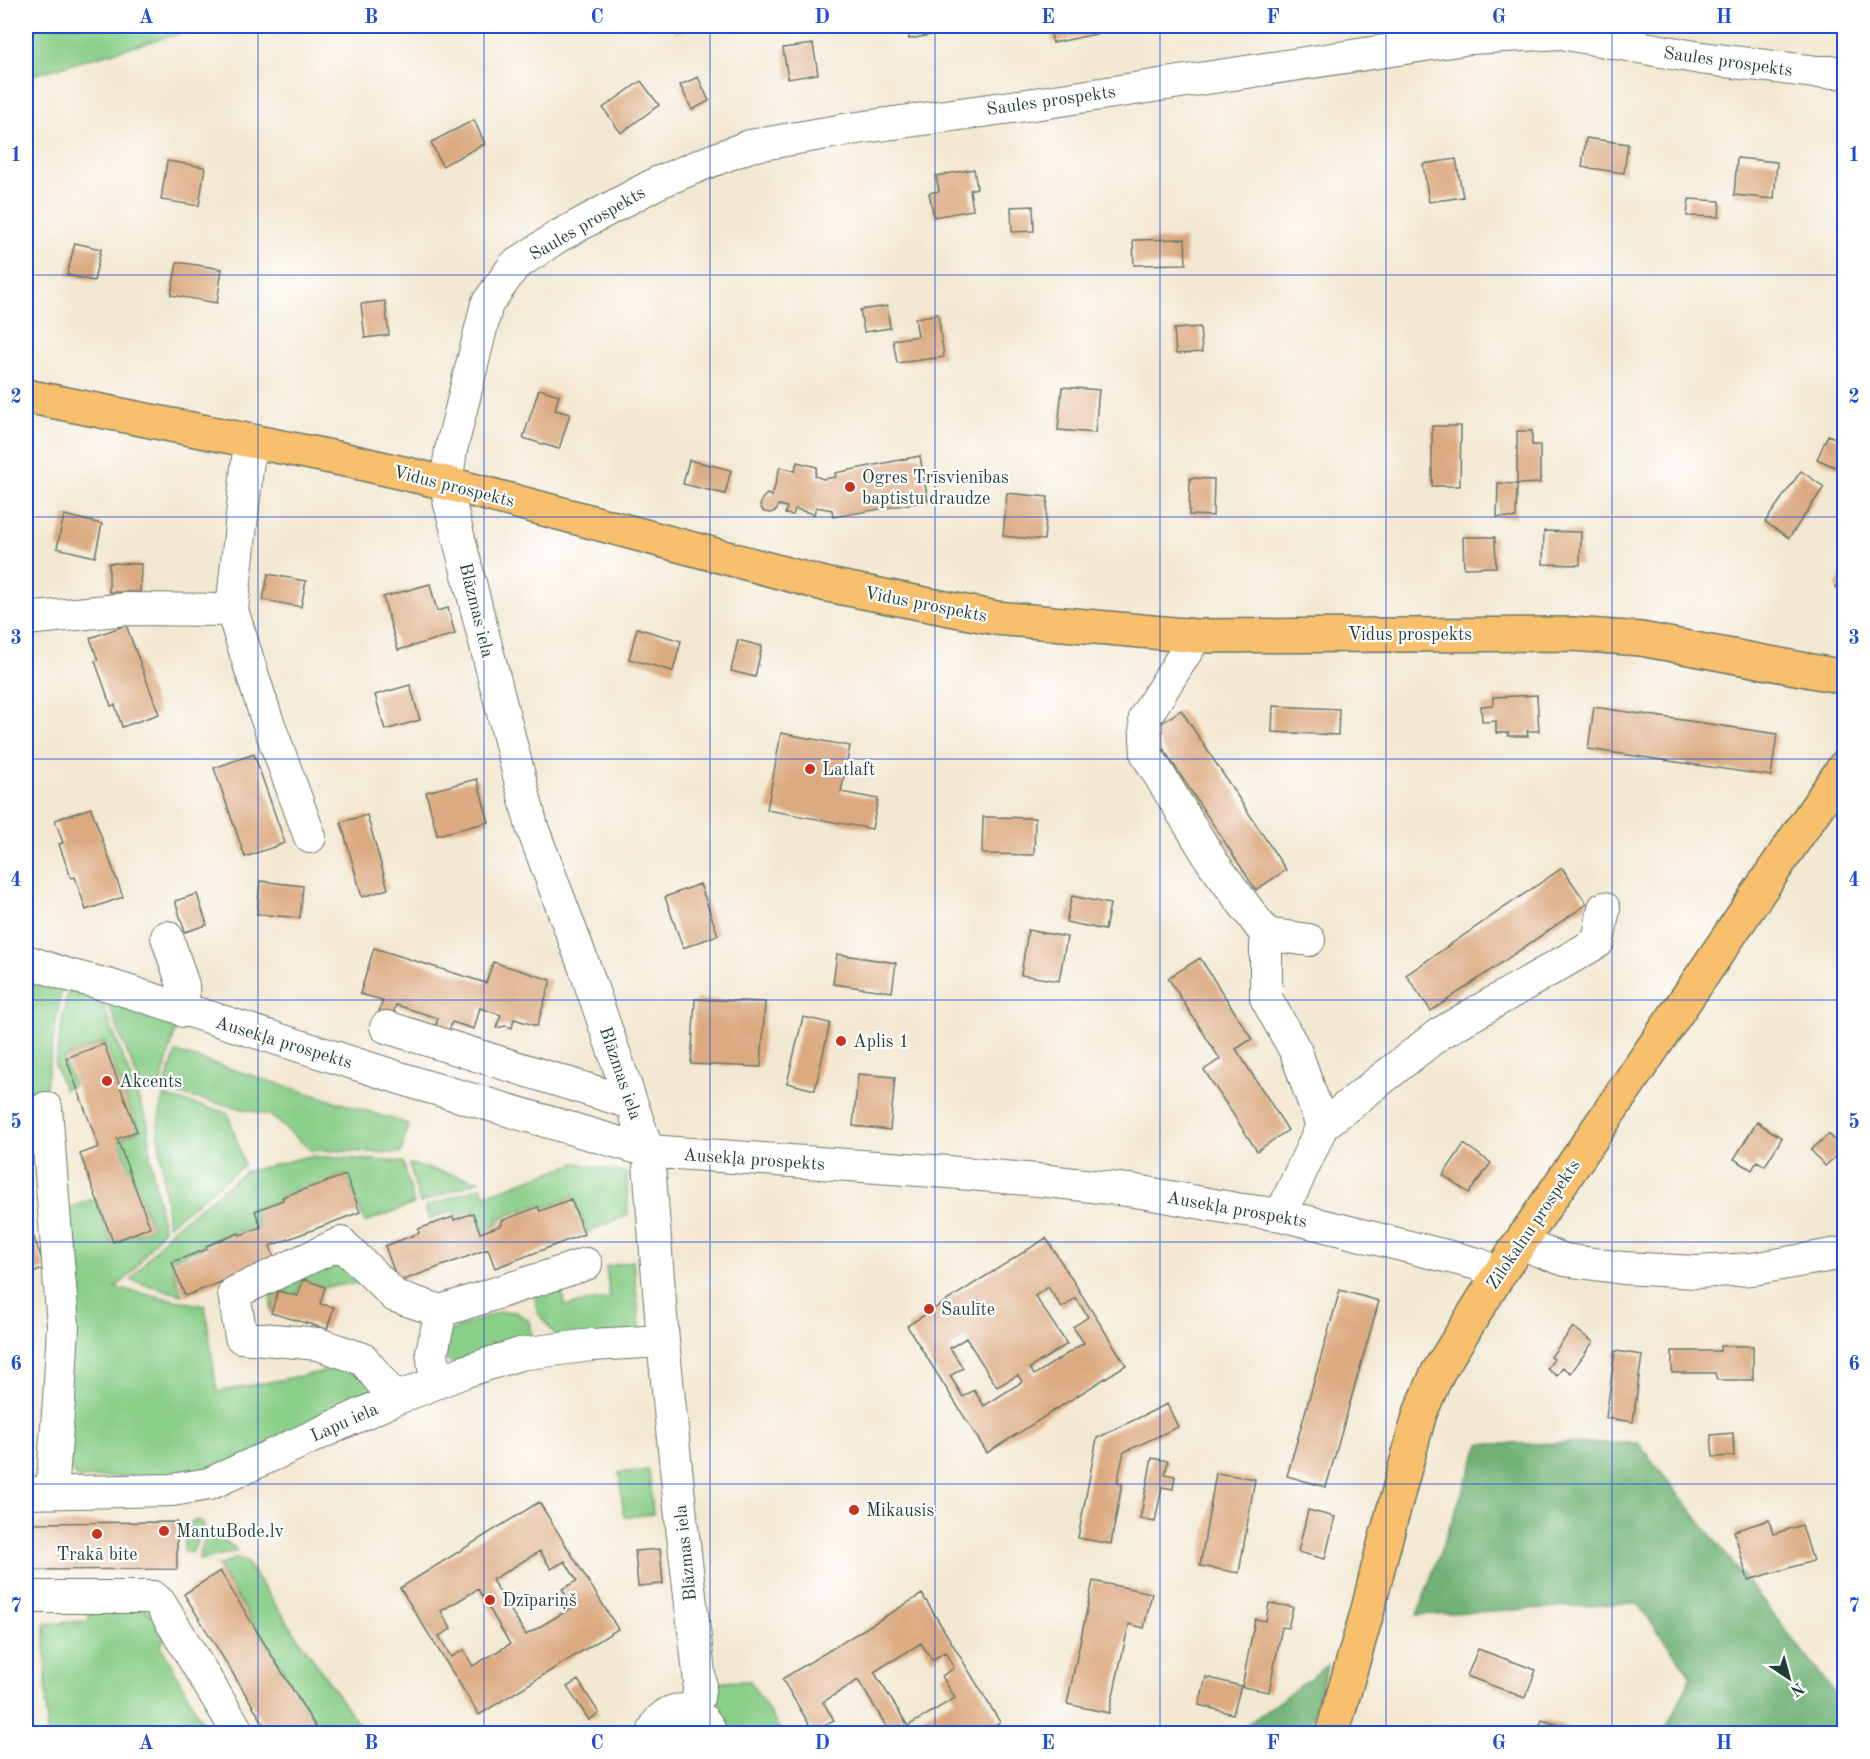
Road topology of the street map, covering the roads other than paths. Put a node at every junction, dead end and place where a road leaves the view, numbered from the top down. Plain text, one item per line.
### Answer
1 (1845, 72) edge
2 (26, 396) edge
3 (250, 440) junction
4 (446, 483) junction
5 (232, 610) junction
6 (26, 619) edge
7 (1196, 636) junction
8 (1845, 676) edge
9 (1845, 767) edge
10 (310, 837) dead end
11 (1604, 908) dead end
12 (1266, 934) junction
13 (167, 937) dead end
14 (1309, 940) dead end
15 (26, 961) edge
16 (184, 1011) junction
17 (386, 1027) dead end
18 (631, 1103) junction
19 (46, 1108) dead end
20 (1322, 1125) junction
21 (648, 1151) junction
22 (1281, 1215) junction
23 (1521, 1242) junction
24 (1845, 1253) edge
25 (586, 1263) dead end
26 (1499, 1274) junction
27 (441, 1311) junction
28 (663, 1341) junction
29 (436, 1383) junction
30 (395, 1399) junction
31 (39, 1493) edge
32 (26, 1597) edge
33 (701, 1709) edge
34 (239, 1734) edge
35 (653, 1734) edge
36 (1332, 1734) edge

1 - 4 street, Saules prospekts
2 - 3 main road, Vidus prospekts
3 - 4 main road, Vidus prospekts
3 - 5 street
4 - 7 main road, Vidus prospekts
4 - 18 street, Blāzmas iela
5 - 6 street
5 - 10 street
7 - 8 main road, Vidus prospekts
7 - 12 street
9 - 23 main road, Zilokalnu prospekts
11 - 20 street
12 - 14 street
12 - 20 street
13 - 16 street
15 - 16 street, Ausekļa prospekts
16 - 21 street, Ausekļa prospekts
17 - 18 street
18 - 21 street, Blāzmas iela
19 - 31 street
20 - 22 street
21 - 22 street, Ausekļa prospekts
21 - 28 street, Blāzmas iela
22 - 26 street, Ausekļa prospekts
23 - 24 street
23 - 26 main road, Zilokalnu prospekts
25 - 27 street
26 - 36 main road, Zilokalnu prospekts
27 - 29 street
27 - 30 street
28 - 29 street, Lapu iela
28 - 33 street, Blāzmas iela
29 - 30 street, Lapu iela
30 - 31 street, Lapu iela
32 - 34 street
33 - 35 street

